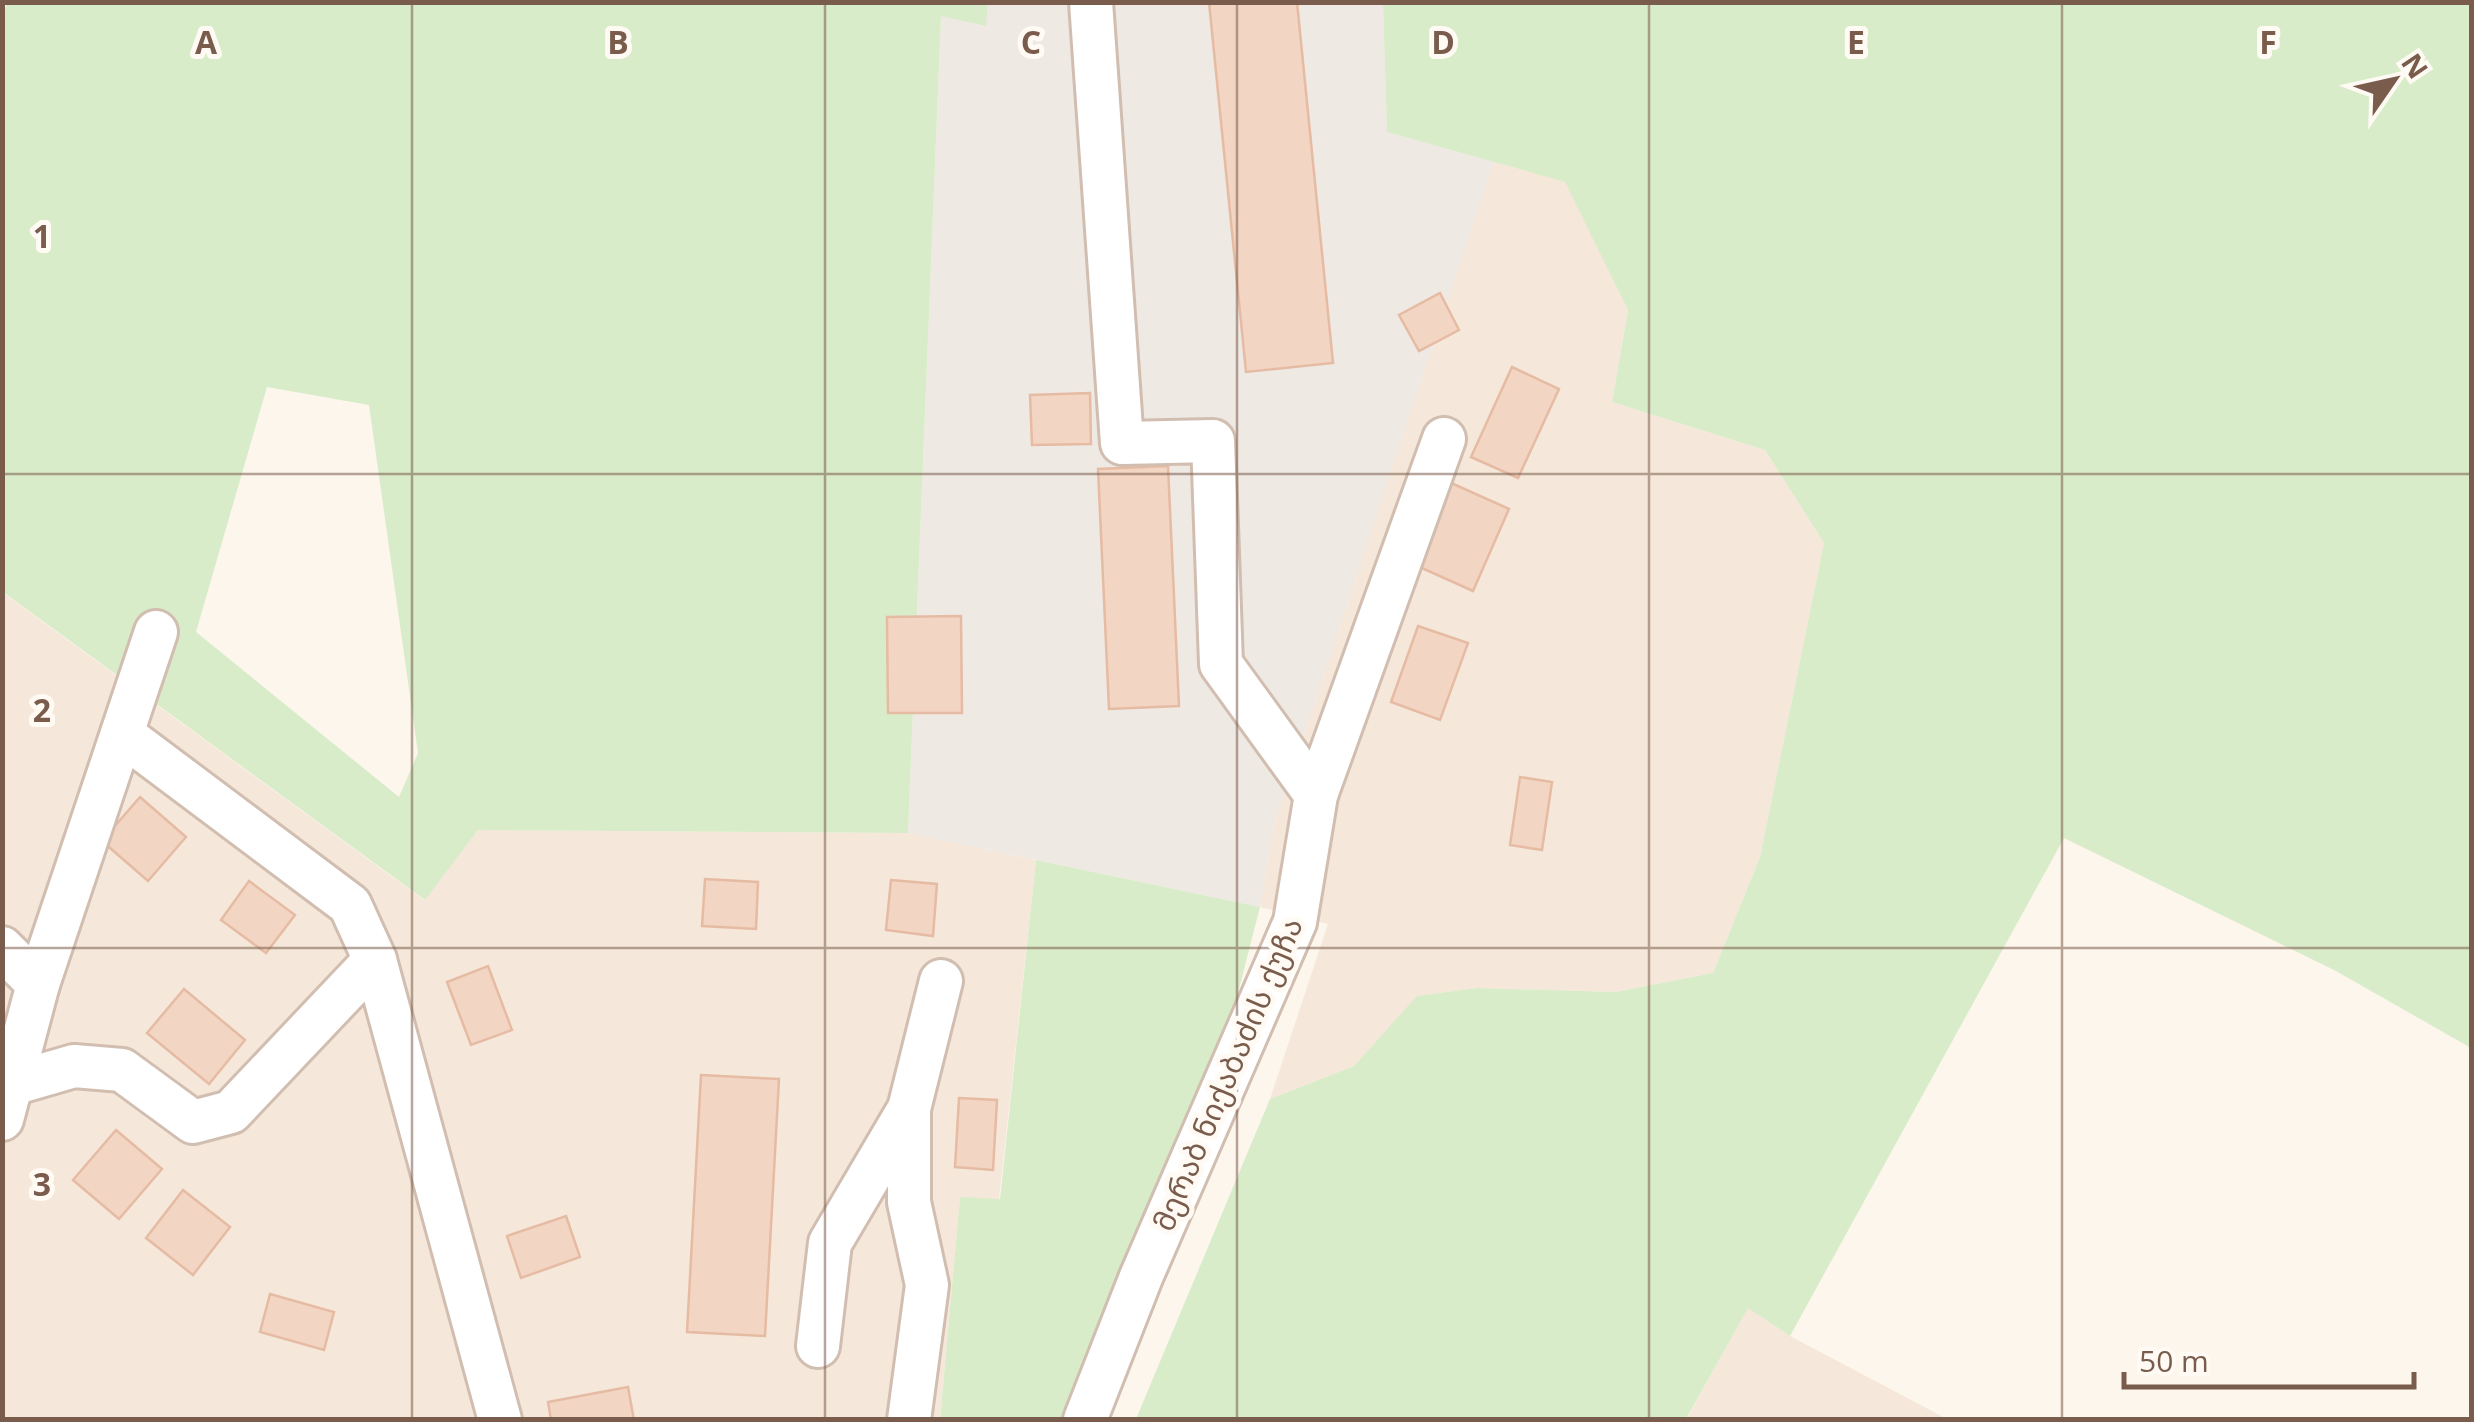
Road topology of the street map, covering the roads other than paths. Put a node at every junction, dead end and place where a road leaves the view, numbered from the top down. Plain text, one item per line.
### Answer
1 (1092, 2) edge
2 (1444, 438) dead end
3 (156, 632) dead end
4 (122, 734) junction
5 (1316, 796) junction
6 (2, 948) edge
7 (375, 960) junction
8 (941, 980) dead end
9 (38, 984) junction
10 (7, 1102) edge
11 (908, 1109) junction
12 (818, 1346) dead end
13 (500, 1420) edge
14 (909, 1420) edge
15 (1085, 1420) edge

1 - 5 street
2 - 5 street, მერაბ ნიქაბაძის ქუჩა
3 - 4 street
4 - 7 street
4 - 9 street
5 - 15 street, მერაბ ნიქაბაძის ქუჩა
6 - 9 street
7 - 10 street
7 - 13 street
8 - 11 street
9 - 10 street
11 - 12 street
11 - 14 street

